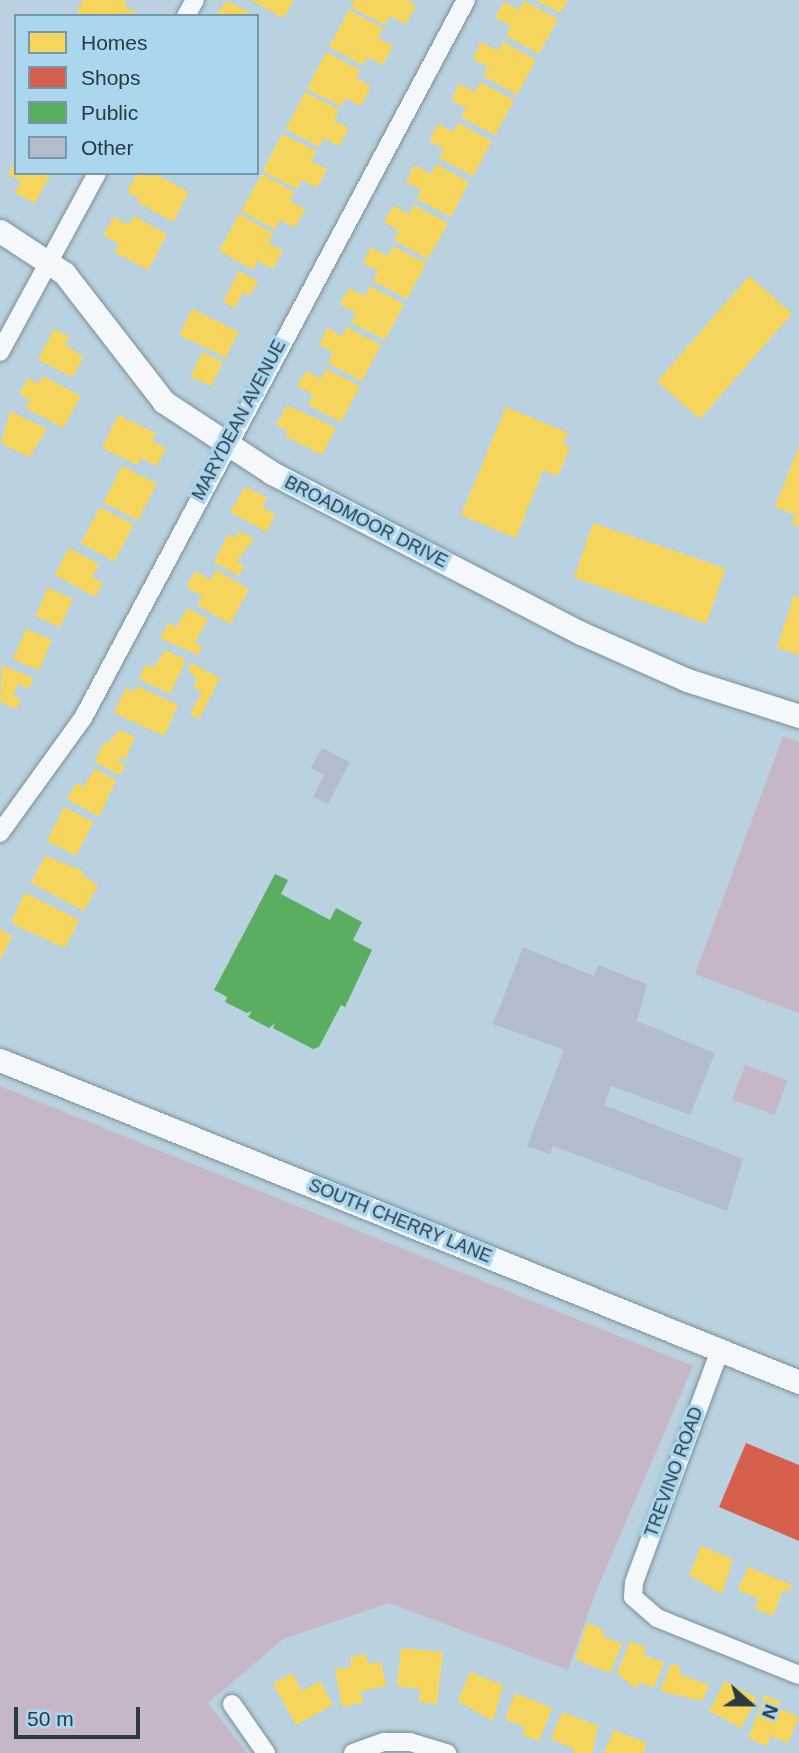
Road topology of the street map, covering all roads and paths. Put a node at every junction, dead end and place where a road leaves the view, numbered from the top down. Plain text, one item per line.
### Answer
1 (466, 0) edge
2 (96, 175) edge
3 (0, 231) edge
4 (50, 260) junction
5 (0, 352) edge
6 (226, 444) junction
7 (799, 716) edge
8 (0, 833) edge
9 (0, 1060) edge
10 (720, 1350) junction
11 (799, 1382) edge
12 (799, 1675) edge
13 (233, 1704) dead end
14 (266, 1753) edge
15 (353, 1753) edge
16 (447, 1753) edge

1 - 6 street, MARYDEAN AVENUE
2 - 4 street
3 - 4 street, BROADMOOR DRIVE
4 - 5 street
4 - 6 street, BROADMOOR DRIVE
6 - 7 street, BROADMOOR DRIVE
6 - 8 street, MARYDEAN AVENUE
9 - 10 street, SOUTH CHERRY LANE
10 - 11 street, SOUTH CHERRY LANE
10 - 12 street, TREVINO ROAD
13 - 14 street
15 - 16 street

